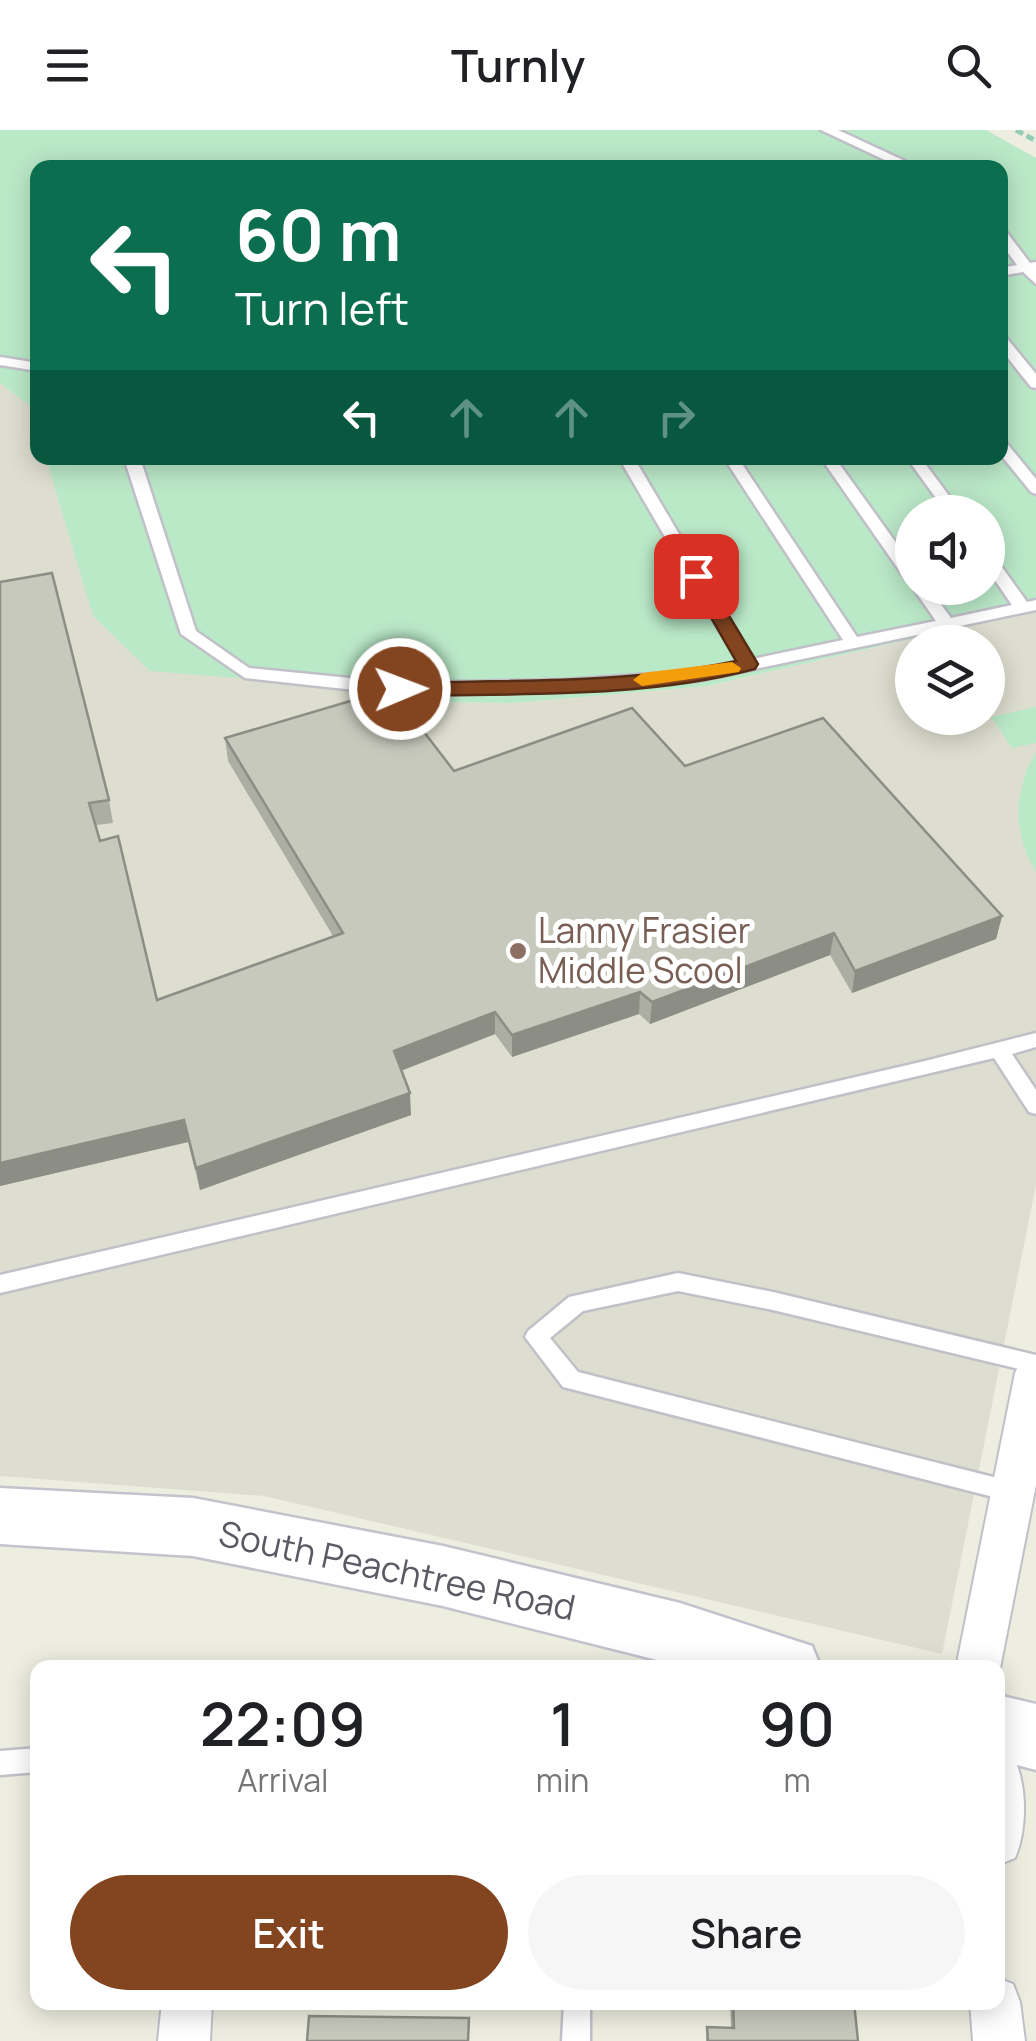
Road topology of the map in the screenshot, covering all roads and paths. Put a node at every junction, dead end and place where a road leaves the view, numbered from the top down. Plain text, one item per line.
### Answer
1 (827, 130) edge
2 (1016, 130) edge
3 (1036, 141) edge
4 (896, 160) edge
5 (1008, 242) edge
6 (1032, 271) edge
7 (1008, 349) edge
8 (0, 361) edge
9 (30, 366) edge
10 (1036, 384) edge
11 (1008, 454) edge
12 (134, 465) edge
13 (630, 465) edge
14 (736, 465) edge
15 (833, 465) edge
16 (919, 465) edge
17 (1036, 490) edge
18 (941, 495) edge
19 (895, 552) edge
20 (1005, 579) edge
21 (933, 605) edge
22 (1029, 607) edge
23 (946, 623) junction
24 (854, 643) junction
25 (748, 664) junction
26 (1036, 1040) edge
27 (999, 1050) junction
28 (1036, 1106) edge
29 (0, 1284) edge
30 (1036, 1364) edge
31 (1036, 1373) edge
32 (1012, 1492) junction
33 (0, 1516) edge
34 (763, 1660) edge
35 (981, 1660) edge
36 (1005, 1730) edge
37 (1036, 1737) edge
38 (30, 1761) edge
39 (0, 1763) edge
40 (186, 2010) edge
41 (577, 2010) edge
42 (996, 2010) edge
43 (184, 2041) edge
44 (576, 2041) edge
45 (999, 2041) edge

1 - 4 lane
2 - 3 path
5 - 6 lane
7 - 10 lane
8 - 9 lane
11 - 17 lane
12 - 25 lane
13 - 25 lane
14 - 24 lane
15 - 19 lane
16 - 18 lane
20 - 22 lane
21 - 23 lane
22 - 23 lane
23 - 24 lane
24 - 25 lane
26 - 27 lane
27 - 28 lane
27 - 29 lane
30 - 32 lane
31 - 32 street
32 - 35 street
33 - 34 main road, South Peachtree Road
36 - 37 main road
38 - 39 lane
40 - 43 street
41 - 44 lane
42 - 45 street

